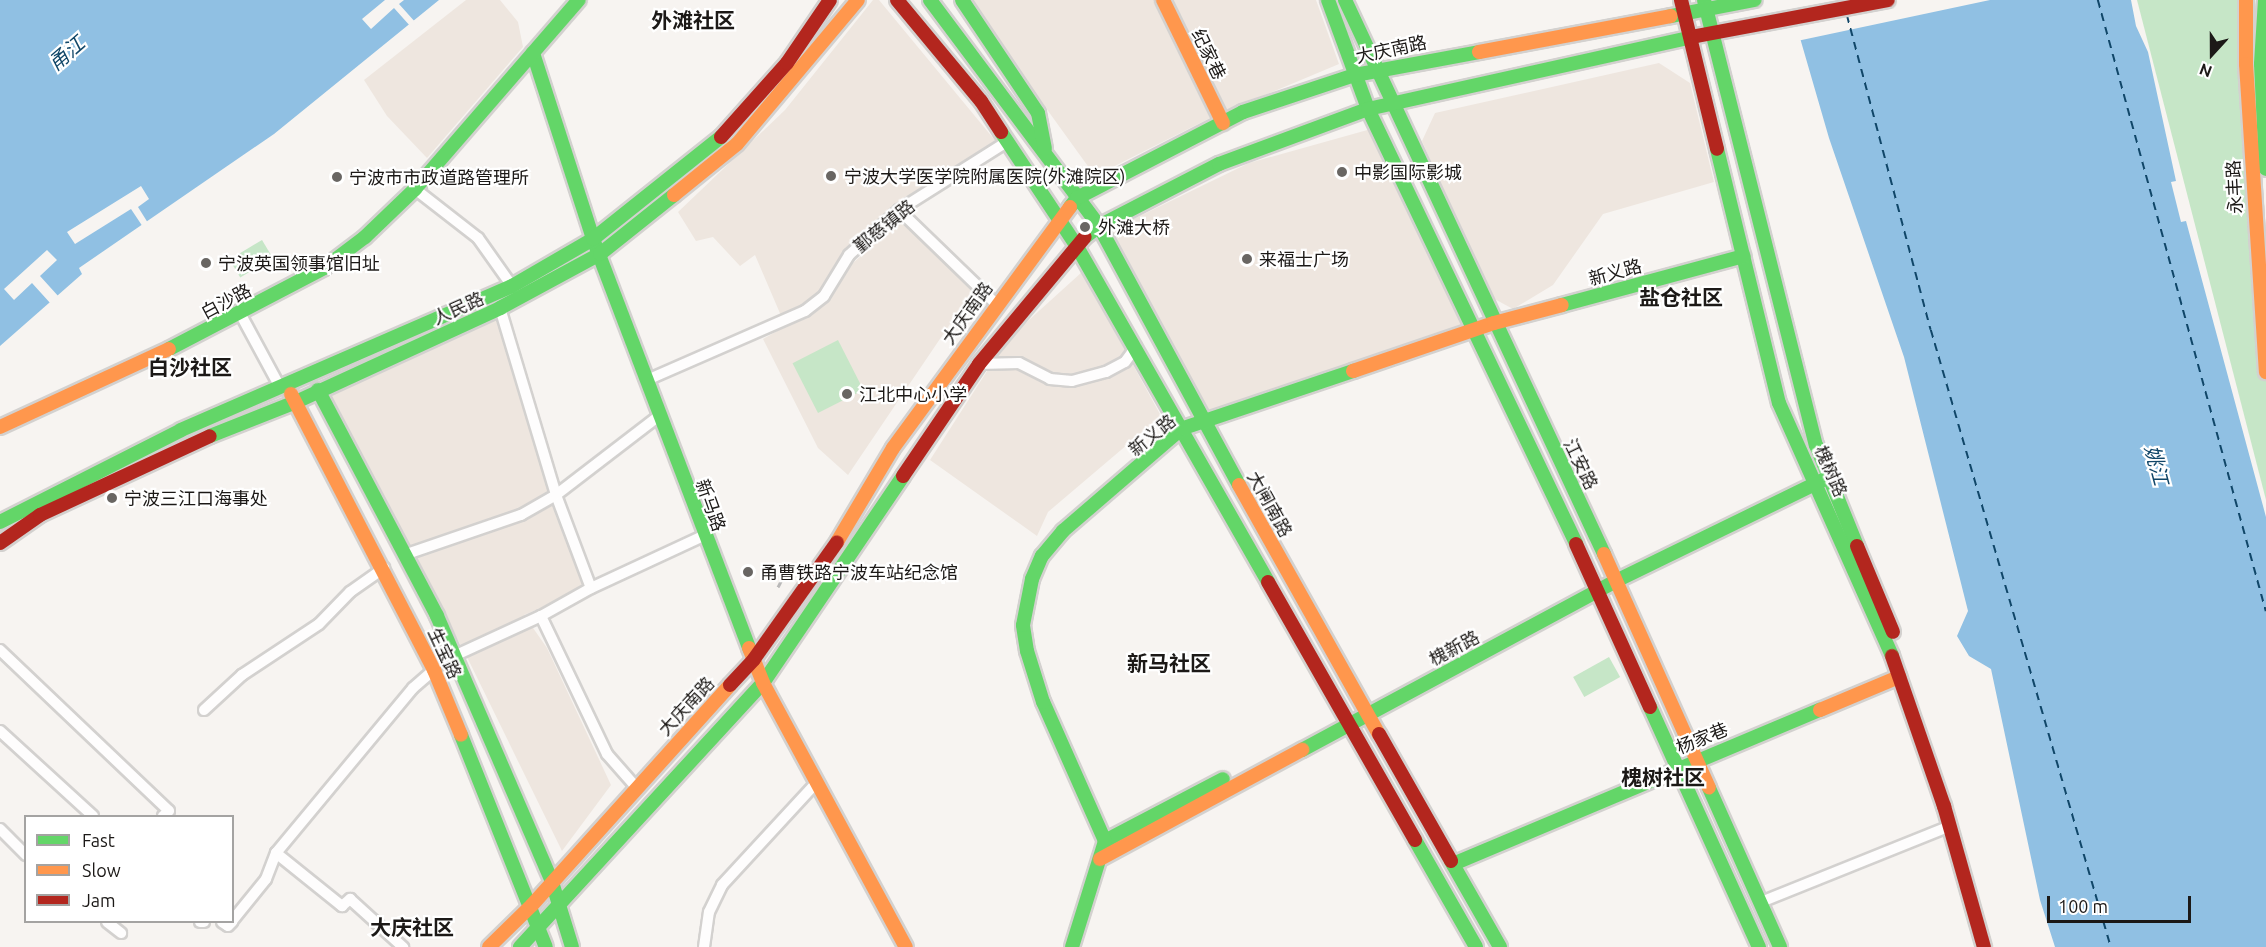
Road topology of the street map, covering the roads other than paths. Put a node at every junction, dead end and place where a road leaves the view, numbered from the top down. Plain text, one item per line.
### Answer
1 (579, 0) edge
2 (830, 0) edge
3 (858, 0) edge
4 (888, 0) edge
5 (897, 0) edge
6 (930, 0) edge
7 (962, 0) edge
8 (1163, 0) edge
9 (1328, 0) edge
10 (1345, 0) edge
11 (1754, 0) edge
12 (1888, 0) edge
13 (2246, 0) edge
14 (2265, 0) edge
15 (1705, 4) edge
16 (1682, 7) edge
17 (1712, 33) junction
18 (1689, 37) junction
19 (533, 53) junction
20 (1377, 71) junction
21 (1354, 75) junction
22 (1391, 104) junction
23 (1368, 109) junction
24 (1223, 123) junction
25 (1005, 142) junction
26 (1047, 156) junction
27 (1026, 168) junction
28 (2266, 170) edge
29 (415, 189) junction
30 (1077, 198) junction
31 (899, 210) junction
32 (1057, 221) junction
33 (1099, 226) junction
34 (593, 239) junction
35 (1076, 245) junction
36 (600, 254) junction
37 (1743, 256) junction
38 (512, 286) junction
39 (996, 304) junction
40 (500, 308) junction
41 (242, 315) junction
42 (1494, 323) junction
43 (1473, 330) junction
44 (1136, 347) junction
45 (979, 364) junction
46 (2266, 372) edge
47 (647, 380) junction
48 (284, 386) junction
49 (318, 390) junction
50 (296, 402) junction
51 (660, 416) junction
52 (1203, 422) junction
53 (0, 427) edge
54 (1181, 429) junction
55 (1821, 473) junction
56 (556, 495) junction
57 (0, 522) edge
58 (703, 536) junction
59 (0, 543) edge
60 (404, 555) junction
61 (384, 568) junction
62 (1615, 578) junction
63 (591, 588) junction
64 (1596, 588) junction
65 (541, 616) junction
66 (0, 650) edge
67 (454, 656) junction
68 (754, 659) junction
69 (434, 670) junction
70 (1899, 677) junction
71 (764, 683) junction
72 (204, 710) dead end
73 (1366, 710) junction
74 (1345, 721) junction
75 (0, 731) edge
76 (1698, 758) junction
77 (1679, 766) junction
78 (816, 783) junction
79 (636, 787) junction
80 (92, 815) edge
81 (164, 815) edge
82 (1950, 826) junction
83 (0, 829) edge
84 (1105, 841) junction
85 (24, 853) edge
86 (276, 853) junction
87 (1100, 859) junction
88 (1454, 864) junction
89 (552, 882) junction
90 (559, 903) junction
91 (1761, 903) junction
92 (532, 905) junction
93 (234, 919) edge
94 (110, 923) edge
95 (538, 928) junction
96 (121, 933) dead end
97 (403, 947) edge
98 (489, 947) edge
99 (520, 947) edge
100 (546, 947) edge
101 (572, 947) edge
102 (704, 947) edge
103 (906, 947) edge
104 (1072, 947) edge
105 (1476, 947) edge
106 (1500, 947) edge
107 (1759, 947) edge
108 (1780, 947) edge
109 (1984, 947) edge
110 (1995, 947) edge

1 - 19 main road, 白沙路
2 - 34 main road, 人民路
3 - 36 main road, 人民路
4 - 25 main road
5 - 27 main road
6 - 26 main road, 大闸南路
7 - 26 main road
8 - 24 main road, 纪家巷
9 - 21 main road
10 - 20 main road, 江安路
11 - 15 main road, 大庆南路
12 - 17 main road
13 - 46 main road, 永丰路
14 - 28 main road, 永丰路
15 - 16 main road, 大庆南路
15 - 17 main road, 槐树路
16 - 18 main road, 槐树路
16 - 20 main road, 大庆南路
17 - 18 main road
17 - 55 main road, 槐树路
18 - 22 main road
18 - 37 main road, 槐树路
19 - 29 main road, 白沙路
19 - 34 main road, 新马路
20 - 21 main road, 大庆南路
20 - 22 main road, 江安路
21 - 23 main road
21 - 24 main road, 大庆南路
22 - 23 main road
22 - 42 main road, 江安路
23 - 33 main road
23 - 43 main road
24 - 30 main road, 大庆南路
25 - 27 main road
25 - 31 street, 鄞慈镇路
26 - 30 main road, 大闸南路
27 - 32 main road
29 - 38 street
29 - 41 main road, 白沙路
30 - 32 main road, 大庆南路
30 - 33 main road, 大闸南路
31 - 39 street
31 - 47 street, 鄞慈镇路
32 - 35 main road
32 - 39 main road, 大庆南路
33 - 35 main road
33 - 52 main road, 大闸南路
34 - 36 main road, 新马路
34 - 38 main road, 人民路
35 - 44 main road
35 - 45 main road
36 - 40 main road, 人民路
36 - 47 main road, 新马路
37 - 42 main road, 新义路
37 - 55 main road, 槐树路
38 - 48 main road, 人民路
39 - 68 main road, 大庆南路
40 - 49 main road, 人民路
40 - 56 street
41 - 48 street
41 - 53 main road, 白沙路
42 - 43 main road, 新义路
42 - 62 main road, 江安路
43 - 52 main road, 新义路
43 - 64 main road
44 - 45 street
44 - 54 main road
45 - 71 main road
47 - 51 main road, 新马路
48 - 50 main road, 生宝路
48 - 57 main road, 人民路
49 - 50 main road, 人民路
49 - 60 main road, 生宝路
50 - 59 main road, 人民路
50 - 61 main road, 生宝路
51 - 56 street
51 - 58 main road, 新马路
52 - 54 main road, 新义路
52 - 73 main road, 大闸南路
54 - 74 main road
54 - 84 main road, 新义路
55 - 62 main road, 槐新路
55 - 70 main road, 槐树路
55 - 110 main road, 槐树路
56 - 60 street
56 - 63 street
58 - 63 street
58 - 68 main road, 新马路
60 - 67 main road, 生宝路
61 - 69 main road, 生宝路
61 - 72 street
62 - 64 main road, 槐新路
62 - 76 main road, 江安路
63 - 65 street
64 - 73 main road, 槐新路
64 - 77 main road
65 - 67 street
65 - 79 street
66 - 81 street
67 - 89 main road, 生宝路
68 - 71 main road, 新马路
68 - 79 main road, 大庆南路
69 - 86 street
69 - 92 main road, 生宝路
70 - 76 main road, 杨家巷
70 - 82 main road, 槐树路
71 - 78 main road, 新马路
71 - 90 main road
73 - 74 main road, 槐新路
73 - 88 main road, 大闸南路
74 - 84 main road, 槐新路
74 - 87 main road, 槐新路
74 - 105 main road
75 - 80 street
76 - 77 main road, 杨家巷
76 - 91 main road, 江安路
77 - 88 main road, 杨家巷
77 - 107 main road
78 - 102 street
78 - 103 main road, 新马路
79 - 89 main road, 大庆南路
82 - 91 street
82 - 109 main road, 槐树路
83 - 85 street
84 - 87 main road
86 - 93 street
86 - 97 street
87 - 104 main road
88 - 106 main road, 大闸南路
89 - 90 main road, 生宝路
89 - 92 main road, 大庆南路
90 - 95 main road
90 - 101 main road, 生宝路
91 - 108 main road, 江安路
92 - 95 main road, 生宝路
92 - 98 main road, 大庆南路
94 - 96 street
95 - 99 main road
95 - 100 main road, 生宝路

